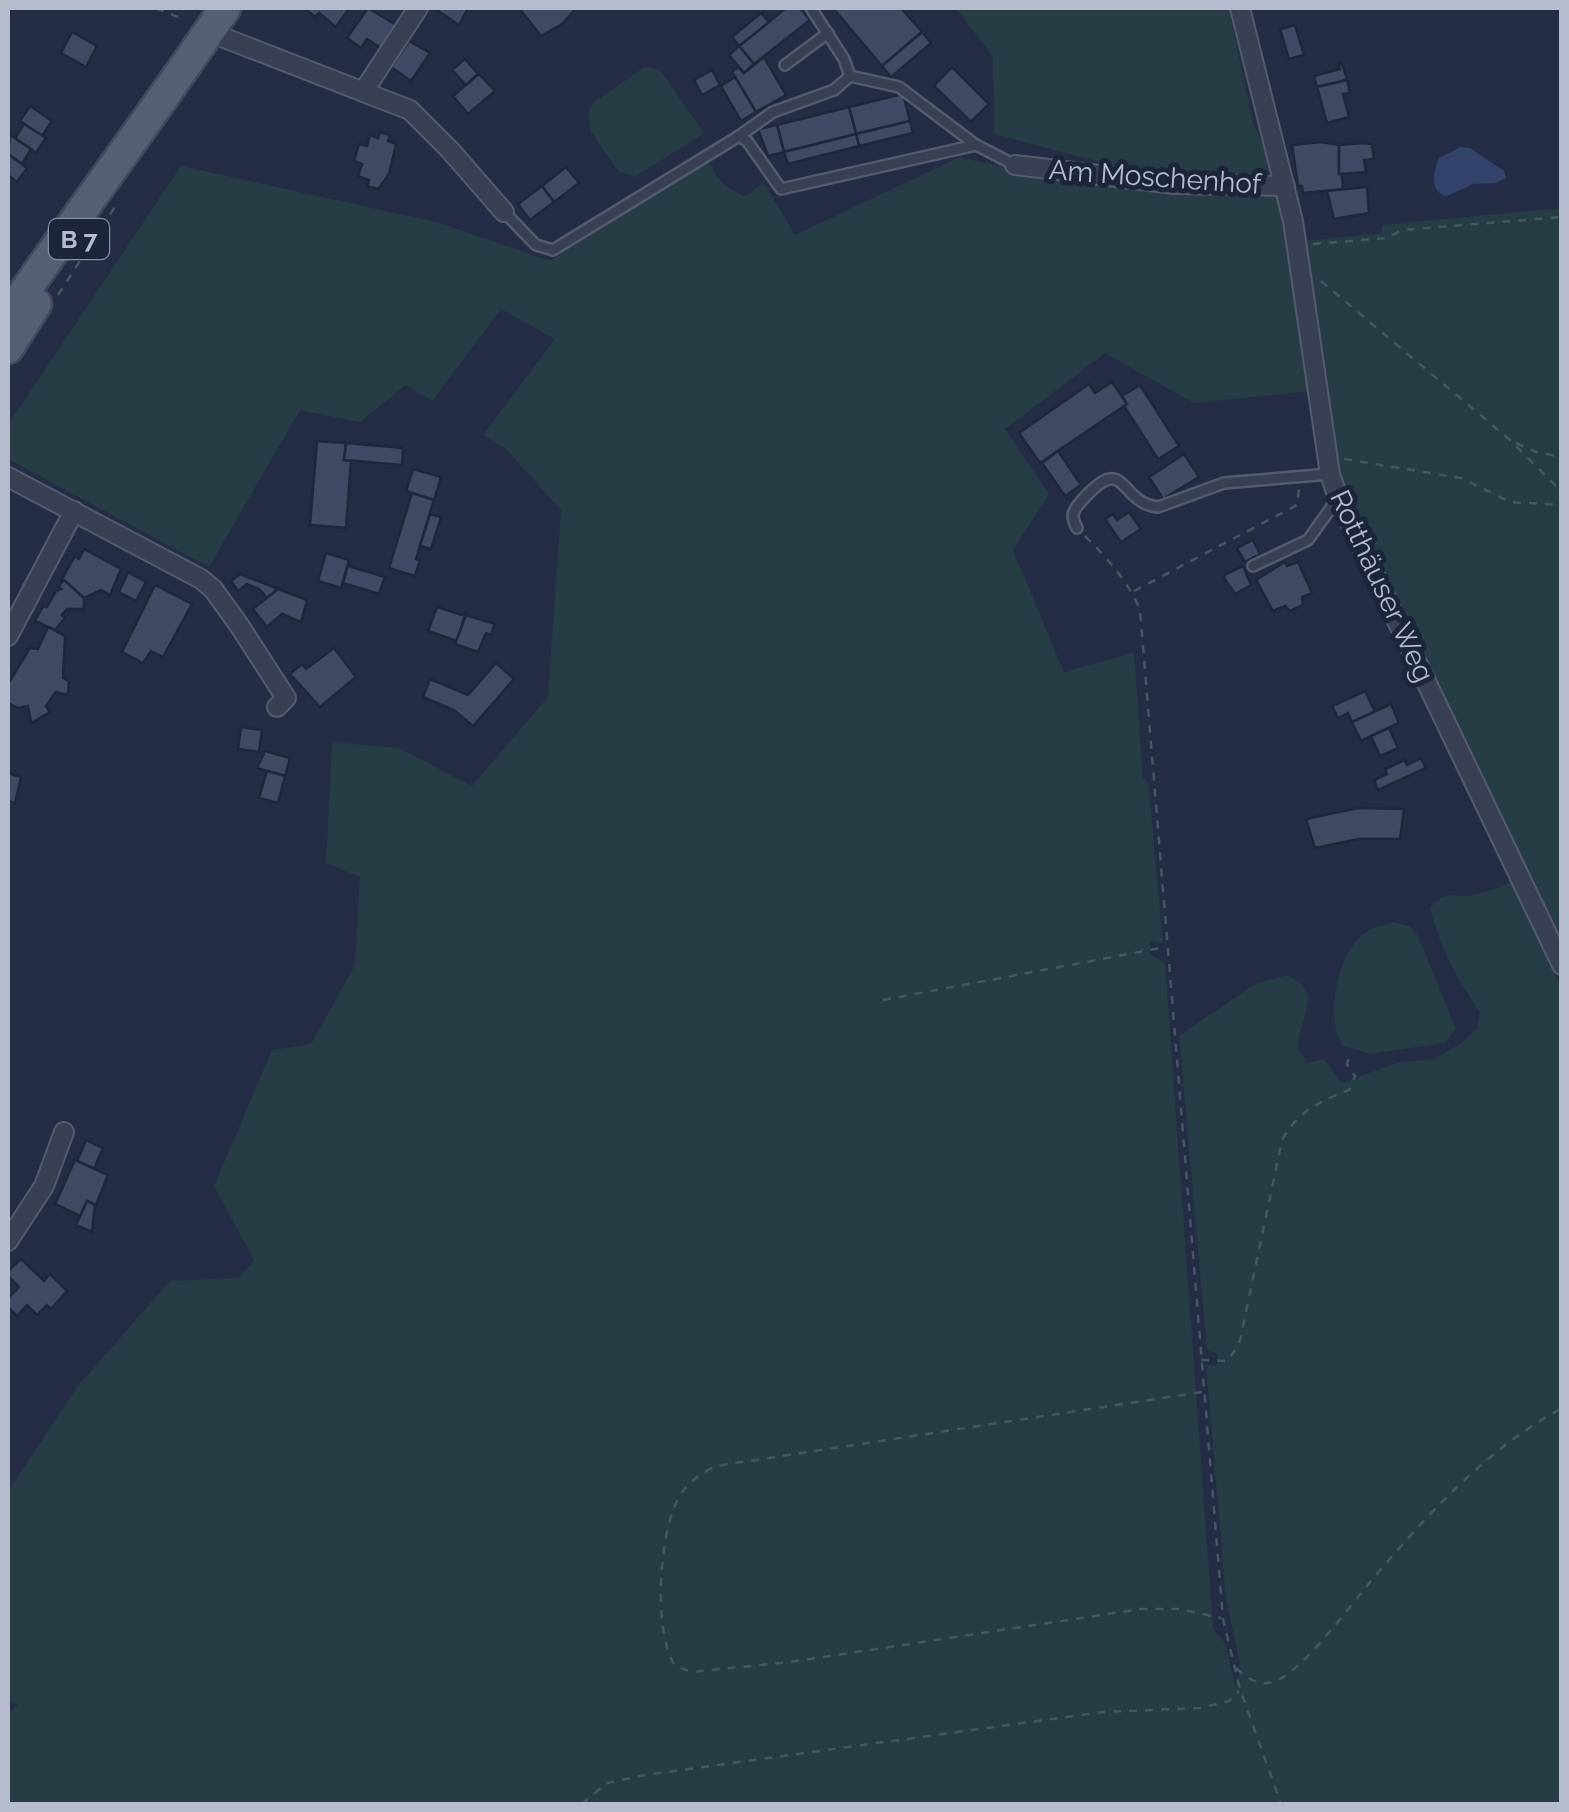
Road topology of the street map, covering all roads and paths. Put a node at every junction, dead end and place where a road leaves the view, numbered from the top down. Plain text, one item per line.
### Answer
1 (156, 8) edge
2 (416, 8) edge
3 (811, 8) edge
4 (1240, 8) edge
5 (217, 20) edge
6 (828, 33) junction
7 (785, 65) dead end
8 (850, 76) junction
9 (364, 92) junction
10 (145, 127) junction
11 (740, 136) junction
12 (976, 145) junction
13 (1016, 165) joint
14 (1285, 186) junction
15 (504, 212) joint
16 (1562, 217) edge
17 (1297, 253) junction
18 (8, 316) edge
19 (8, 348) edge
20 (1510, 440) junction
21 (1562, 458) edge
22 (1329, 465) junction
23 (8, 477) edge
24 (1300, 477) junction
25 (1562, 492) edge
26 (1338, 498) junction
27 (1562, 505) edge
28 (74, 511) junction
29 (1077, 528) joint
30 (1253, 566) dead end
31 (1132, 592) junction
32 (8, 636) edge
33 (277, 707) dead end
34 (1168, 946) junction
35 (1562, 965) edge
36 (883, 1000) dead end
37 (1348, 1058) dead end
38 (64, 1132) dead end
39 (8, 1241) edge
40 (1200, 1360) junction
41 (1203, 1392) junction
42 (1562, 1408) edge
43 (1223, 1619) junction
44 (1234, 1667) junction
45 (1240, 1689) junction
46 (582, 1804) edge
47 (1281, 1804) edge

1 - 5 path
2 - 9 street
3 - 6 lane
4 - 14 street, Rotthäuser Weg
5 - 9 street
5 - 10 main road, B 7
6 - 7 lane
6 - 8 lane
8 - 11 lane
8 - 12 lane, Am Moschenhof
9 - 15 street
10 - 18 main road, B 7
10 - 19 main road, B 7
11 - 12 lane
11 - 15 lane
12 - 13 lane, Am Moschenhof
13 - 14 street, Am Moschenhof
14 - 17 street, Rotthäuser Weg
16 - 17 path
17 - 20 path
17 - 22 street, Rotthäuser Weg
20 - 21 path
20 - 25 path
22 - 24 lane
22 - 26 street, Rotthäuser Weg
22 - 27 path
23 - 28 street
24 - 29 lane
24 - 31 path
26 - 30 lane
26 - 35 street, Rotthäuser Weg
28 - 32 street
28 - 33 street
29 - 31 path
31 - 34 path
34 - 36 path
34 - 40 path
37 - 40 path
38 - 39 street
40 - 41 path
41 - 43 path
41 - 43 path
42 - 44 path
43 - 44 path
44 - 45 path
45 - 46 path
45 - 47 path

